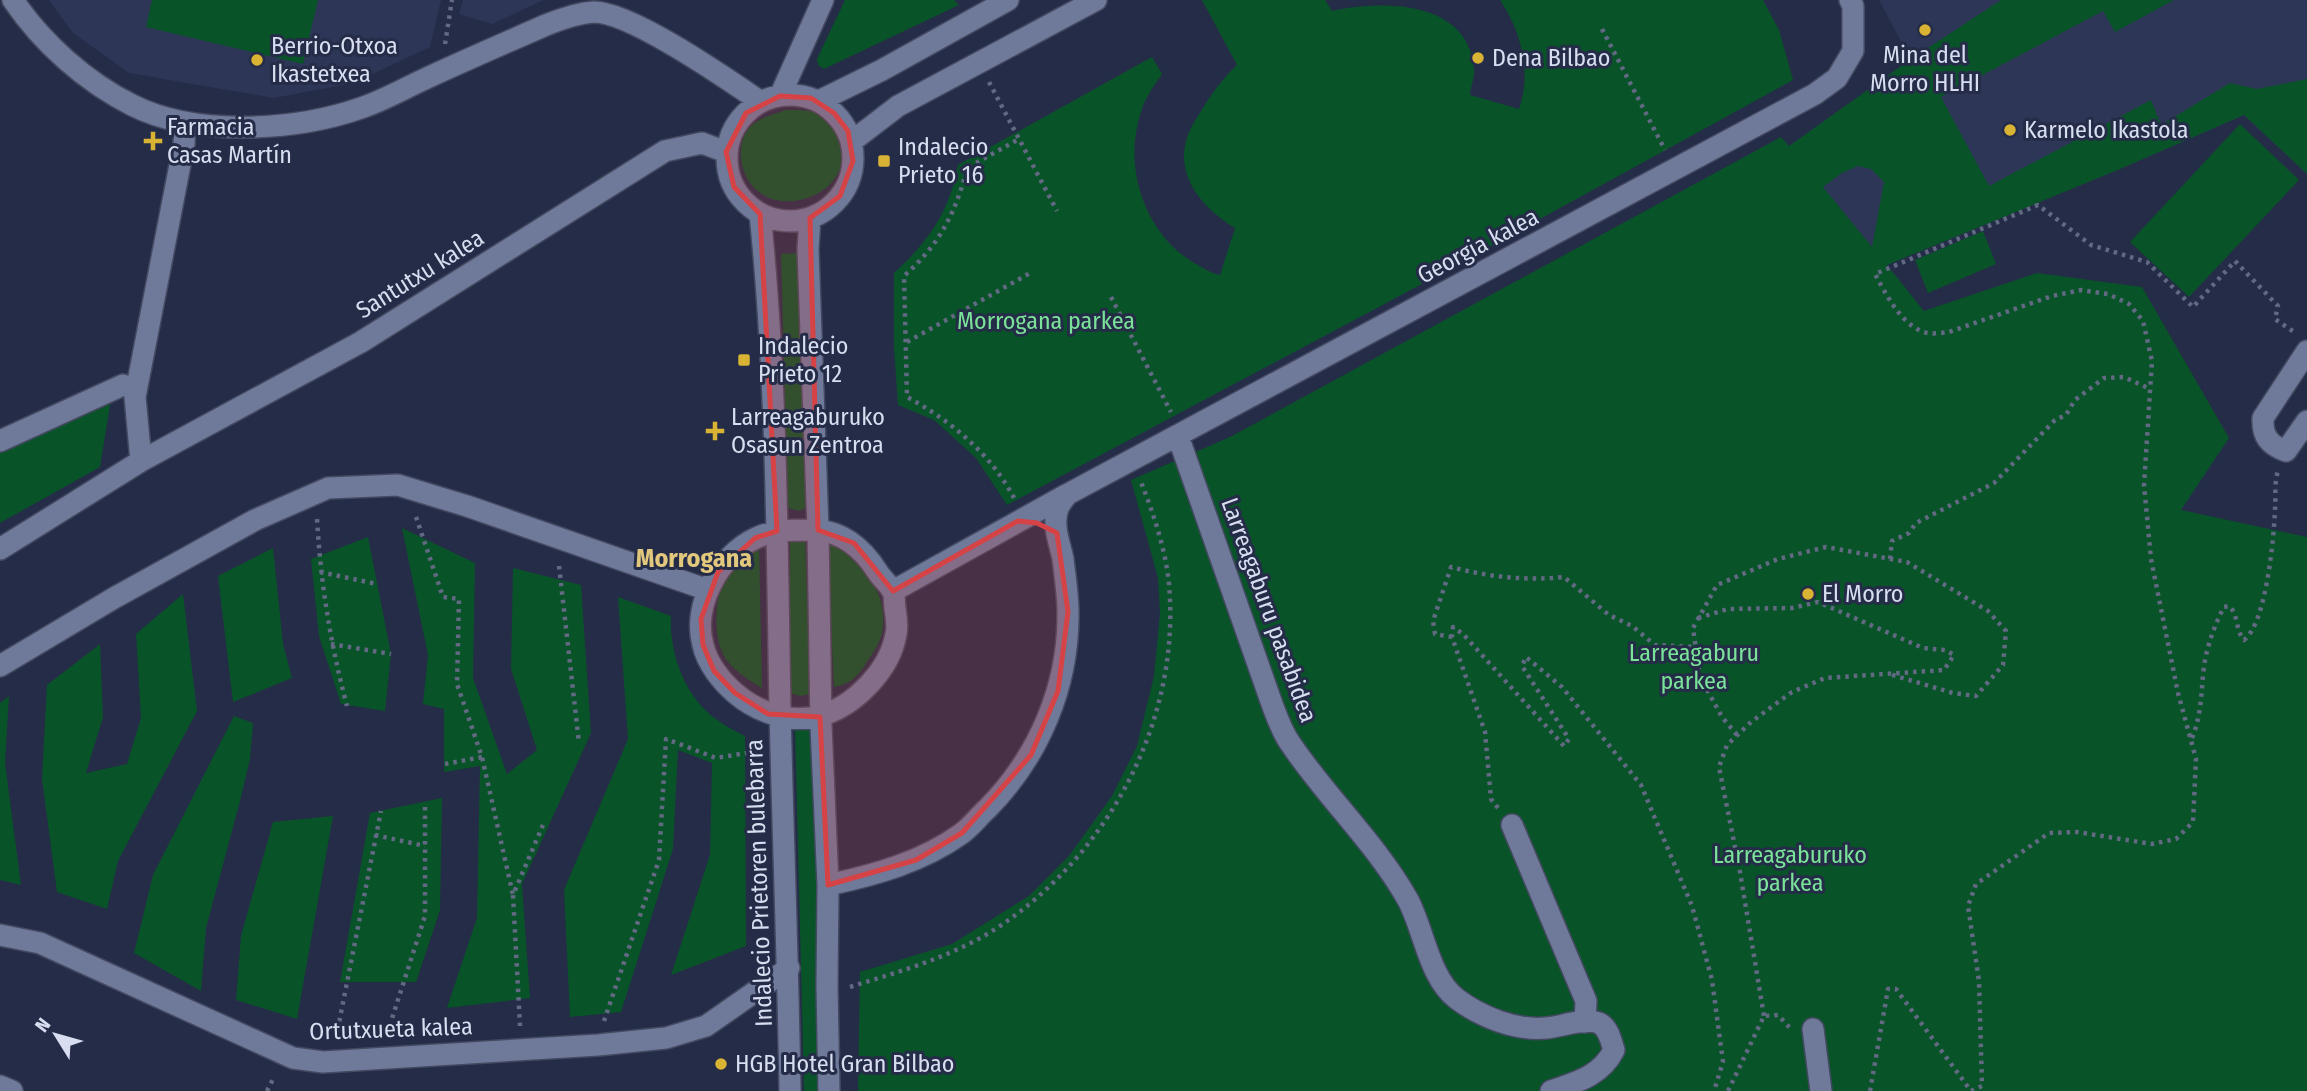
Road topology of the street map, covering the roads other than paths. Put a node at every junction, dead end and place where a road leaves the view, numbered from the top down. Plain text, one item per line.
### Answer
1 (13, 0) edge
2 (823, 0) edge
3 (1007, 0) edge
4 (1096, 0) edge
5 (1850, 0) edge
6 (770, 99) junction
7 (819, 101) junction
8 (185, 123) junction
9 (851, 142) junction
10 (726, 152) junction
11 (760, 214) junction
12 (810, 218) junction
13 (2303, 343) edge
14 (123, 385) dead end
15 (2307, 421) edge
16 (1176, 427) junction
17 (0, 441) edge
18 (141, 461) junction
19 (1068, 494) junction
20 (1017, 513) junction
21 (818, 530) junction
22 (777, 531) junction
23 (1057, 533) junction
24 (0, 549) edge
25 (708, 590) junction
26 (893, 591) junction
27 (0, 666) edge
28 (780, 715) junction
29 (822, 716) junction
30 (1512, 825) road end
31 (828, 885) junction
32 (0, 935) edge
33 (789, 968) junction
34 (1585, 1022) junction
35 (1813, 1029) dead end
36 (0, 1086) edge
37 (12, 1091) edge
38 (790, 1091) edge
39 (829, 1091) edge
40 (1551, 1091) edge
41 (1821, 1091) edge

1 - 8 street
2 - 6 street
3 - 7 street
4 - 9 street
5 - 16 street, Georgia kalea
6 - 7 street
6 - 8 street
6 - 10 street
7 - 9 street
8 - 18 street
9 - 12 street
10 - 11 street
10 - 18 street, Santutxu kalea
11 - 12 street
11 - 22 street, Indalecio Prietoren bulebarra
12 - 21 street
13 - 15 street
14 - 17 street
16 - 19 street, Georgia kalea
16 - 34 street, Larreagaburu pasabidea
18 - 24 street, Santutxu kalea
19 - 20 street, Georgia kalea
19 - 23 street
20 - 23 street
20 - 26 street, Georgia kalea
21 - 22 street, Indalecio Prietoren bulebarra
21 - 26 street, Indalecio Prietoren bulebarra
21 - 29 street
22 - 25 street, Indalecio Prietoren bulebarra
22 - 28 street, Indalecio Prietoren bulebarra
23 - 31 street
25 - 27 street
25 - 28 street, Indalecio Prietoren bulebarra
26 - 29 street, Indalecio Prietoren bulebarra
28 - 29 street, Indalecio Prietoren bulebarra
28 - 33 street, Indalecio Prietoren bulebarra
29 - 31 street
30 - 34 street
31 - 39 street
32 - 33 street, Ortutxueta kalea
33 - 38 street, Indalecio Prietoren bulebarra
34 - 40 street
35 - 41 street
36 - 37 street

